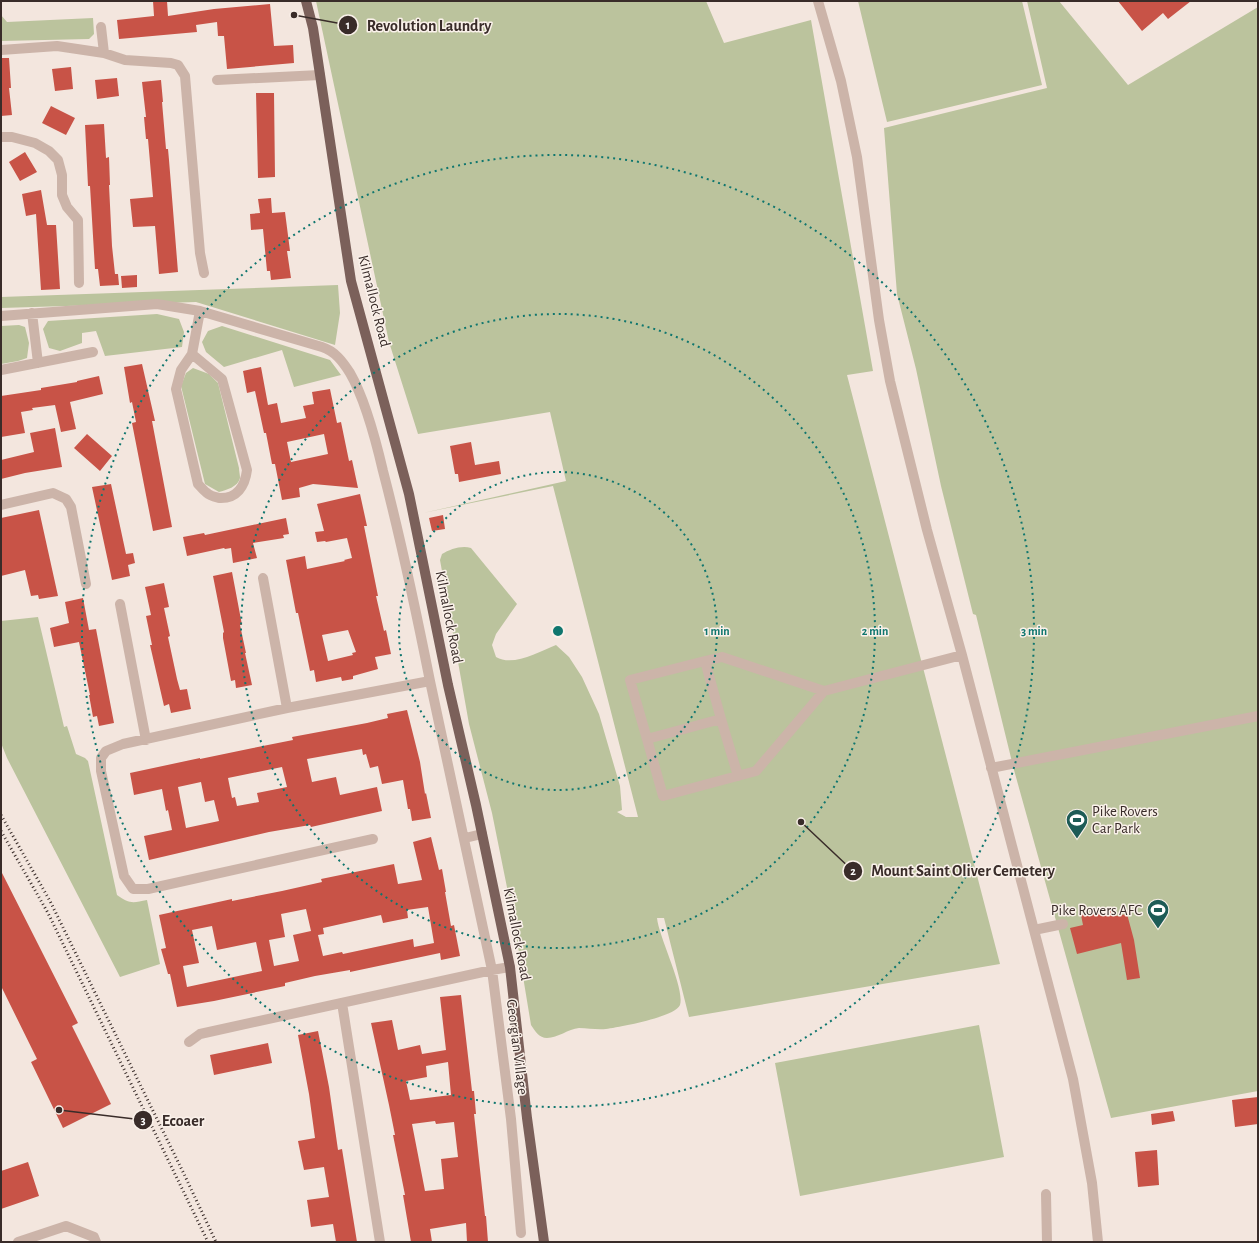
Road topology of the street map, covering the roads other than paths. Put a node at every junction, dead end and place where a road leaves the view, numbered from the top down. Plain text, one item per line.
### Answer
1 (306, 1) edge
2 (818, 1) edge
3 (101, 26) dead end
4 (1, 50) edge
5 (104, 53) junction
6 (320, 75) junction
7 (217, 80) dead end
8 (1, 137) edge
9 (204, 273) dead end
10 (80, 283) dead end
11 (200, 311) junction
12 (32, 313) junction
13 (1, 316) edge
14 (93, 352) dead end
15 (192, 354) junction
16 (38, 363) junction
17 (1, 370) edge
18 (1, 504) edge
19 (263, 578) dead end
20 (427, 581) junction
21 (86, 584) dead end
22 (410, 585) junction
23 (120, 604) dead end
24 (962, 655) junction
25 (705, 661) junction
26 (430, 681) junction
27 (824, 691) junction
28 (287, 708) junction
29 (1258, 716) edge
30 (721, 719) junction
31 (647, 739) junction
32 (146, 740) junction
33 (991, 768) junction
34 (738, 776) junction
35 (482, 834) junction
36 (465, 838) junction
37 (374, 839) dead end
38 (1062, 924) dead end
39 (1034, 930) junction
40 (510, 967) junction
41 (492, 970) junction
42 (342, 1003) junction
43 (189, 1042) dead end
44 (527, 1118) junction
45 (511, 1119) junction
46 (1046, 1194) dead end
47 (521, 1233) dead end
48 (18, 1242) edge
49 (96, 1242) edge
50 (380, 1242) edge
51 (544, 1242) edge
52 (1047, 1242) edge
53 (1098, 1242) edge

1 - 6 main road, Kilmallock Road
2 - 24 street
3 - 5 street
4 - 5 street
5 - 9 street
6 - 7 street
6 - 20 main road, Kilmallock Road
8 - 10 street
11 - 12 street, Georgian Village
11 - 15 street
11 - 22 street, Georgian Village
12 - 13 street, Georgian Village
12 - 16 street
14 - 16 street
15 - 15 street
16 - 17 street
18 - 21 street
19 - 28 street
20 - 22 street
20 - 35 main road, Kilmallock Road
22 - 26 street, Georgian Village
23 - 32 street
24 - 27 street
24 - 33 street
25 - 27 street
25 - 30 street
25 - 31 street
26 - 28 street
26 - 36 street, Georgian Village
27 - 34 street
28 - 32 street
29 - 33 street
30 - 31 street
30 - 34 street
31 - 34 street
32 - 37 street
33 - 39 street
35 - 36 street
35 - 40 main road, Kilmallock Road
36 - 41 street, Georgian Village
38 - 39 street
39 - 53 street
40 - 41 street
40 - 44 main road, Kilmallock Road
41 - 42 street
41 - 45 street, Georgian Village
42 - 43 street
42 - 50 street
44 - 45 street
44 - 51 main road, Kilmallock Road
45 - 47 street, Georgian Village
46 - 52 street
48 - 49 street

